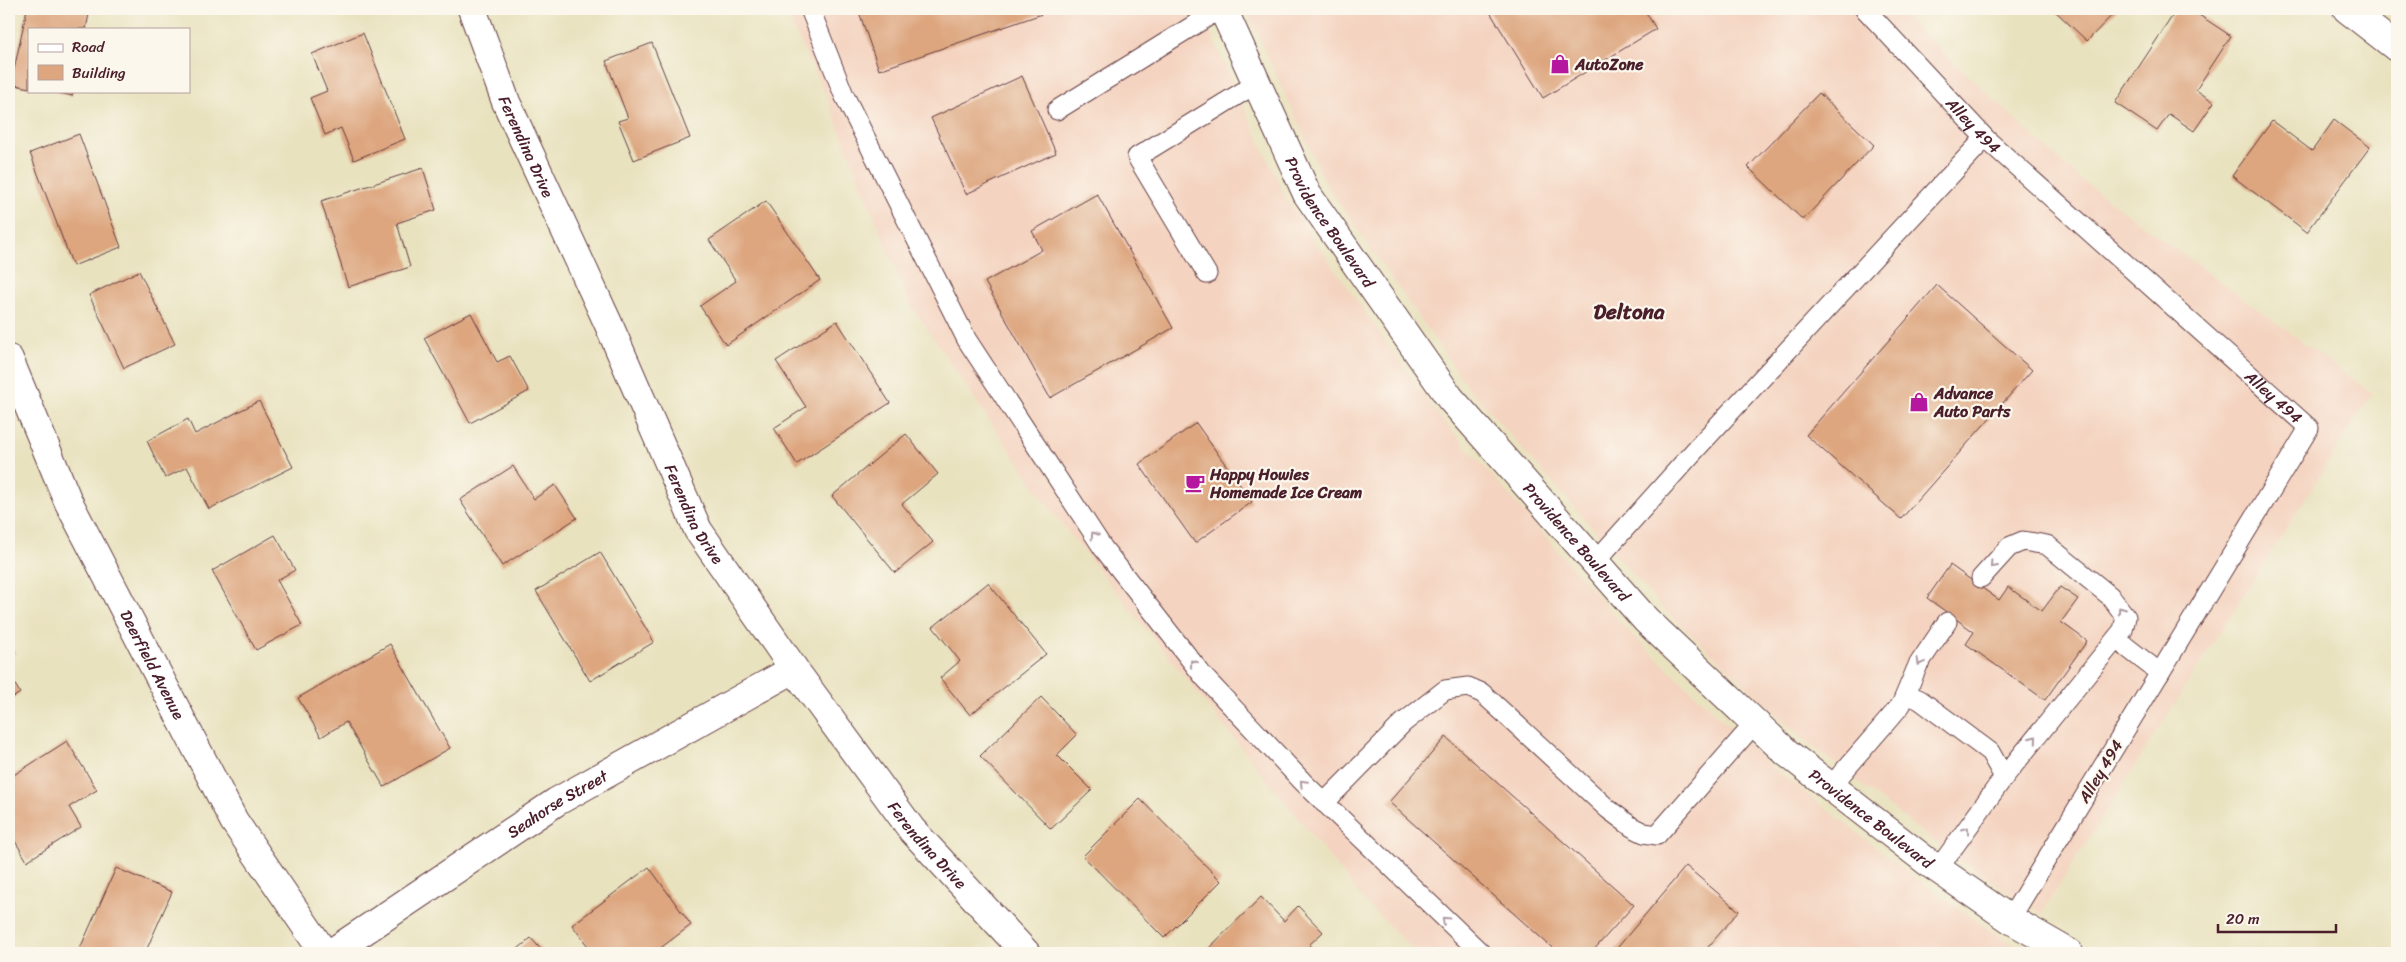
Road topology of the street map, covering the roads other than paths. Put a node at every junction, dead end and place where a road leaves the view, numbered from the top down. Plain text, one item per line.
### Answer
1 (472, 9) edge
2 (810, 9) edge
3 (1222, 9) edge
4 (1865, 9) edge
5 (2347, 9) edge
6 (2397, 48) edge
7 (1257, 83) junction
8 (1057, 110) dead end
9 (1985, 138) junction
10 (1207, 274) dead end
11 (9, 359) edge
12 (1595, 562) junction
13 (1981, 578) dead end
14 (1947, 622) dead end
15 (2116, 639) junction
16 (794, 669) junction
17 (2160, 673) junction
18 (1907, 694) junction
19 (1755, 723) junction
20 (2004, 777) junction
21 (1831, 786) junction
22 (1324, 803) junction
23 (1938, 869) junction
24 (2010, 919) junction
25 (324, 953) edge
26 (331, 953) edge
27 (1026, 953) edge
28 (1481, 953) edge
29 (2069, 953) edge

1 - 16 street, Ferendina Drive
22 -> 2 lane
3 - 7 street, Providence Boulevard
3 - 8 lane
4 - 9 lane, Alley 494
5 - 6 street
7 - 10 lane
7 - 12 street, Providence Boulevard
9 - 12 lane
9 - 17 lane, Alley 494
11 - 25 street, Deerfield Avenue
12 - 19 street, Providence Boulevard
15 -> 13 lane
14 -> 18 lane
15 - 17 lane
20 -> 15 lane
16 - 26 street, Seahorse Street
16 - 27 street, Ferendina Drive
17 - 24 lane, Alley 494
18 - 20 lane
18 - 21 lane
19 - 21 street, Providence Boulevard
19 - 22 lane
23 -> 20 lane
21 - 23 street, Providence Boulevard
28 -> 22 lane
23 - 24 street, Providence Boulevard
24 - 29 street, Providence Boulevard

